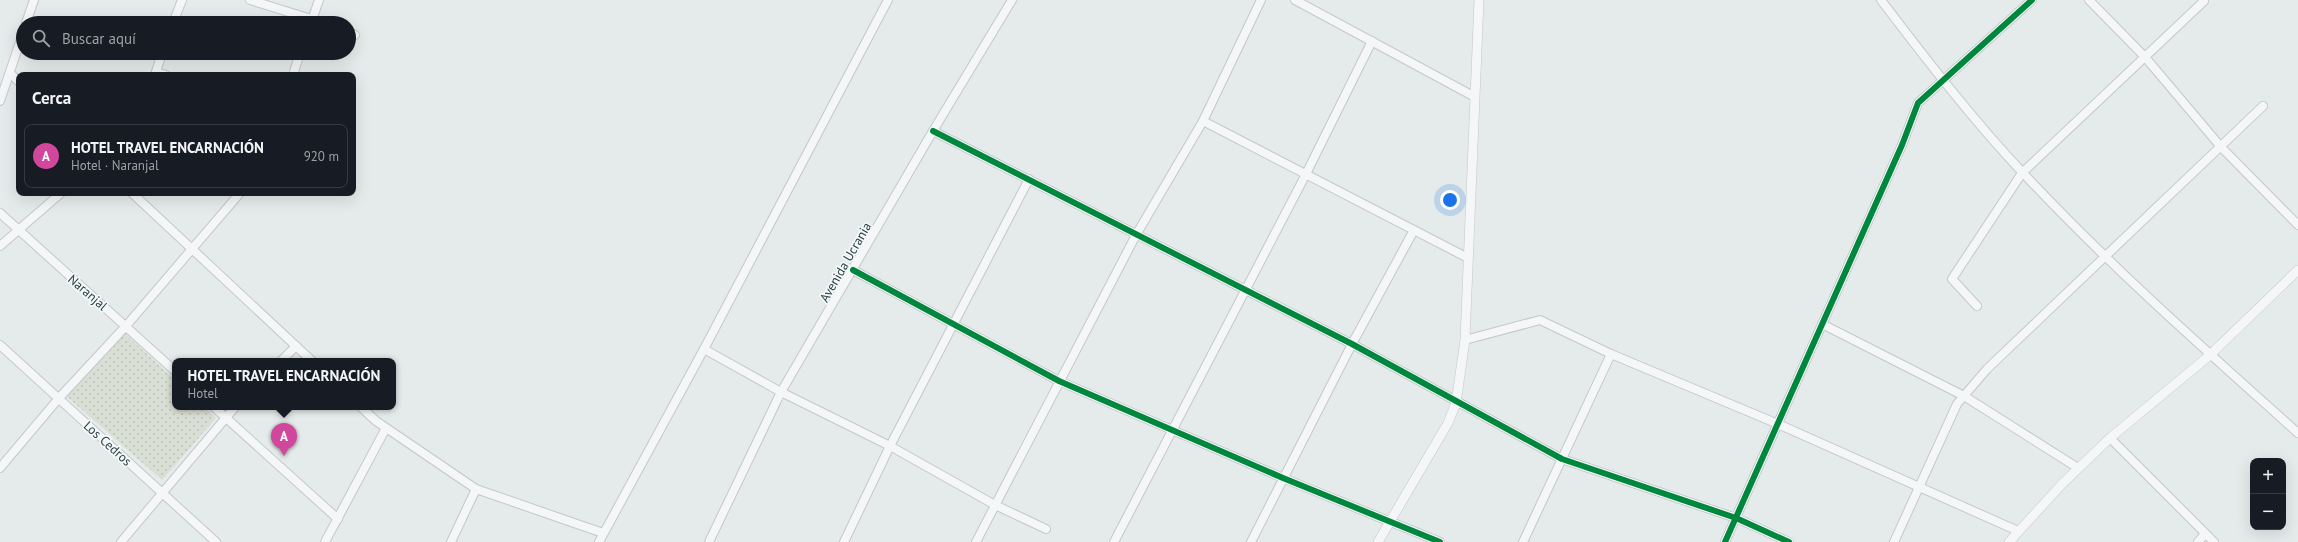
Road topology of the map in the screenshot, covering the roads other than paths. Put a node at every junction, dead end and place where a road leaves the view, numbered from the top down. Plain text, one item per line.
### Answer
1 (34, 0) edge
2 (182, 0) edge
3 (250, 0) edge
4 (319, 0) edge
5 (888, 0) edge
6 (1012, 0) edge
7 (1261, 0) edge
8 (1295, 0) edge
9 (1479, 0) edge
10 (1881, 0) edge
11 (2032, 0) edge
12 (2089, 0) edge
13 (2204, 1) edge
14 (28, 16) edge
15 (176, 16) edge
16 (296, 16) edge
17 (313, 16) edge
18 (1372, 42) junction
19 (16, 55) edge
20 (2145, 57) junction
21 (160, 60) edge
22 (298, 60) edge
23 (155, 72) edge
24 (294, 72) edge
25 (10, 73) junction
26 (16, 79) edge
27 (1943, 81) junction
28 (1475, 97) junction
29 (0, 101) edge
30 (2263, 106) dead end
31 (1204, 121) junction
32 (933, 131) junction
33 (2221, 146) junction
34 (2022, 173) junction
35 (1306, 174) junction
36 (1029, 179) junction
37 (57, 196) edge
38 (135, 196) edge
39 (237, 196) edge
40 (0, 213) edge
41 (2298, 225) edge
42 (17, 229) junction
43 (1414, 230) junction
44 (1136, 235) junction
45 (0, 246) edge
46 (192, 249) junction
47 (2105, 256) junction
48 (1468, 258) junction
49 (853, 270) junction
50 (2298, 270) edge
51 (1244, 291) junction
52 (1977, 306) dead end
53 (953, 324) junction
54 (1822, 324) junction
55 (126, 326) junction
56 (1465, 340) junction
57 (1352, 344) junction
58 (0, 345) edge
59 (296, 346) junction
60 (704, 349) junction
61 (1611, 354) junction
62 (2210, 355) junction
63 (283, 358) edge
64 (309, 358) edge
65 (172, 368) edge
66 (1059, 381) junction
67 (781, 392) junction
68 (1964, 396) junction
69 (59, 398) junction
70 (1456, 403) junction
71 (217, 410) edge
72 (232, 410) edge
73 (365, 410) edge
74 (225, 417) junction
75 (1778, 424) junction
76 (386, 428) junction
77 (1172, 429) junction
78 (2298, 433) edge
79 (2110, 438) junction
80 (890, 446) junction
81 (1562, 459) junction
82 (0, 468) edge
83 (2078, 468) junction
84 (1283, 478) junction
85 (1919, 486) junction
86 (476, 489) junction
87 (163, 493) junction
88 (995, 505) junction
89 (338, 518) junction
90 (1736, 518) junction
91 (1390, 522) junction
92 (1046, 529) dead end
93 (2018, 531) junction
94 (603, 533) junction
95 (2205, 534) junction
96 (121, 542) edge
97 (216, 542) edge
98 (325, 542) edge
99 (451, 542) edge
100 (599, 542) edge
101 (709, 542) edge
102 (844, 542) edge
103 (976, 542) edge
104 (1114, 542) edge
105 (1251, 542) edge
106 (1378, 542) edge
107 (1440, 542) edge
108 (1523, 542) edge
109 (1725, 542) edge
110 (1789, 542) edge
111 (1894, 542) edge
112 (2009, 542) edge
113 (2198, 542) edge
114 (2214, 542) edge

1 - 14 street
2 - 15 street
3 - 16 street
4 - 17 street
5 - 60 street
6 - 32 street, Avenida Ucrania
7 - 31 street
8 - 18 street
9 - 28 street
10 - 27 street
11 - 27 street
12 - 20 street
13 - 20 street
18 - 28 street
18 - 35 street
19 - 25 street
20 - 33 street
20 - 34 street
21 - 23 street
22 - 24 street
25 - 26 street
25 - 29 street
27 - 34 street
27 - 54 street
28 - 48 street
30 - 33 street
31 - 35 street
31 - 44 street
32 - 36 street
32 - 49 street, Avenida Ucrania
33 - 41 street
33 - 47 street
34 - 47 street
34 - 52 street
35 - 43 street
35 - 51 street
36 - 44 street
36 - 53 street
37 - 42 street
38 - 46 street
39 - 46 street
40 - 42 street, Naranjal
42 - 45 street
42 - 55 street, Naranjal
43 - 48 street
43 - 57 street
44 - 51 street
44 - 66 street
46 - 55 street
46 - 59 street
47 - 62 street
47 - 68 street
48 - 56 street
49 - 53 street
49 - 67 street, Avenida Ucrania
50 - 62 street
51 - 57 street
51 - 77 street
53 - 66 street
53 - 80 street
54 - 68 street
54 - 75 street
55 - 65 street, Naranjal
55 - 69 street
56 - 61 street
56 - 70 street
57 - 70 street
57 - 84 street
58 - 69 street, Los Cedros
59 - 63 street
59 - 64 street
60 - 67 street
60 - 94 street
61 - 75 street
61 - 81 street
62 - 78 street
62 - 79 street
66 - 77 street
66 - 88 street
67 - 80 street
67 - 101 street, Avenida Ucrania
68 - 83 street
68 - 85 street
69 - 82 street
69 - 87 street, Los Cedros
70 - 81 street
70 - 91 street
71 - 74 street
72 - 74 street
73 - 76 street
74 - 87 street
74 - 89 street
75 - 85 street
75 - 90 street
76 - 86 street
76 - 89 street
77 - 84 street
77 - 104 street
79 - 83 street
79 - 95 street
80 - 88 street
80 - 102 street
81 - 90 street
81 - 108 street
83 - 93 street
84 - 91 street
84 - 105 street
85 - 93 street
85 - 111 street
86 - 94 street
86 - 99 street
87 - 96 street
87 - 97 street, Los Cedros
88 - 92 street
88 - 103 street
89 - 98 street
90 - 109 street
90 - 110 street
91 - 106 street
91 - 107 street
93 - 112 street
94 - 100 street
95 - 113 street
95 - 114 street

